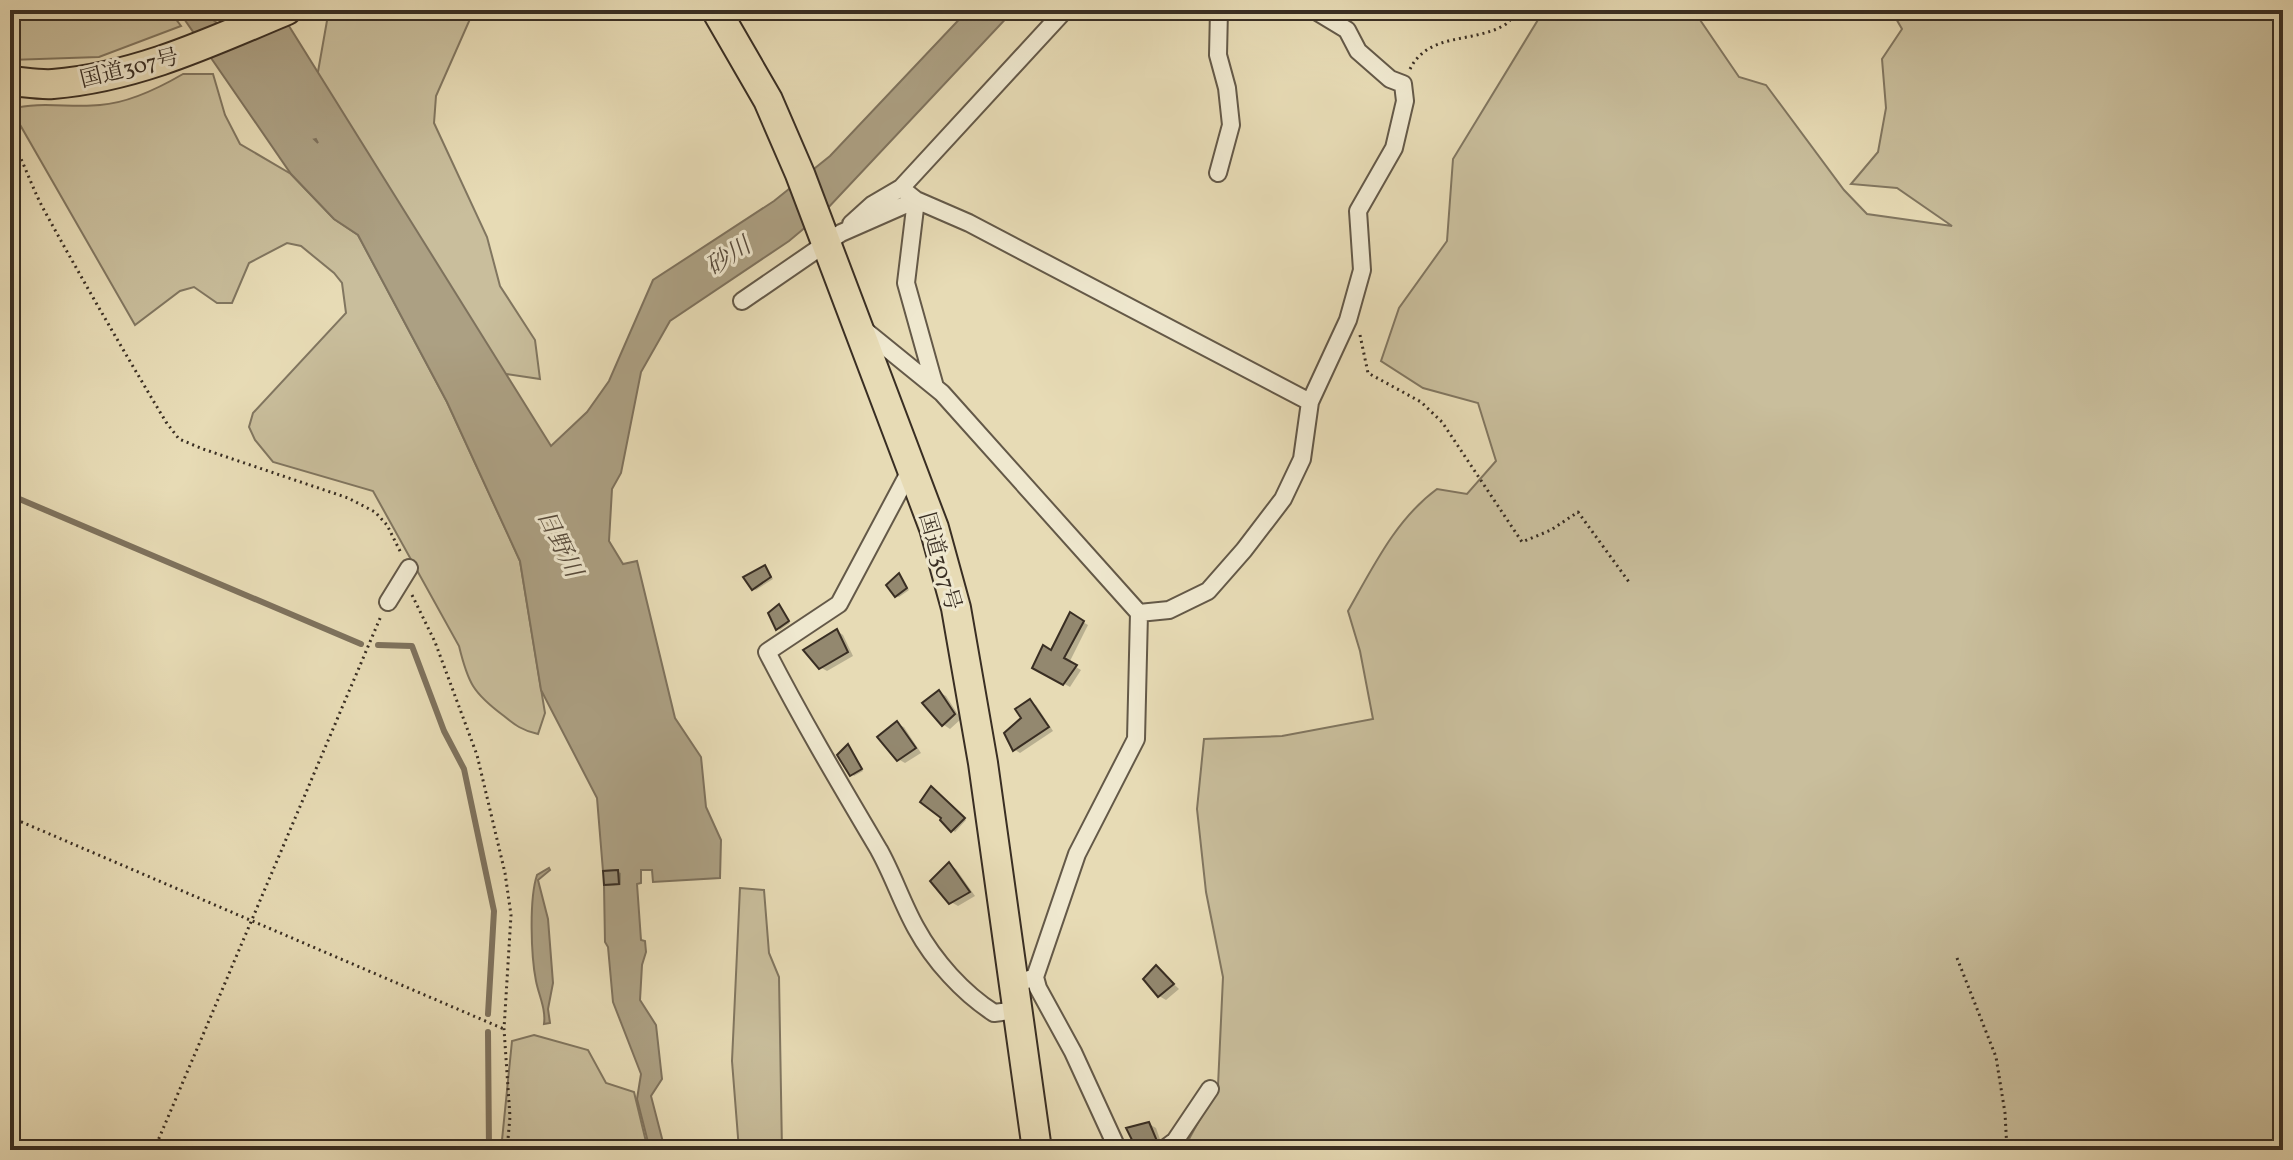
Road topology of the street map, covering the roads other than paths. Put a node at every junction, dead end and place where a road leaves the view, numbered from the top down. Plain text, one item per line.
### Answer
1 (287, 10) edge
2 (716, 10) edge
3 (1065, 10) edge
4 (1219, 10) edge
5 (1314, 10) edge
6 (10, 81) edge
7 (1218, 173) dead end
8 (901, 188) junction
9 (916, 200) junction
10 (828, 234) junction
11 (742, 301) dead end
12 (857, 324) junction
13 (935, 387) junction
14 (1310, 402) junction
15 (912, 467) junction
16 (409, 568) road end
17 (388, 602) road end
18 (1139, 613) junction
19 (1023, 990) junction
20 (1210, 1089) dead end
21 (1037, 1150) edge
22 (1118, 1150) edge
23 (1163, 1150) edge

1 - 6 highway, 国道307号
2 - 10 highway, 国道307号
3 - 8 street
4 - 7 street
5 - 14 street
8 - 9 street
8 - 10 street
9 - 10 street
9 - 13 street
9 - 14 street
10 - 11 street
10 - 12 highway, 国道307号
12 - 13 street
12 - 15 highway, 国道307号
13 - 18 street
14 - 18 street
15 - 19 highway, 国道307号
15 - 19 street
16 - 17 street
18 - 19 street
19 - 21 highway, 国道307号
19 - 22 street
20 - 23 street

